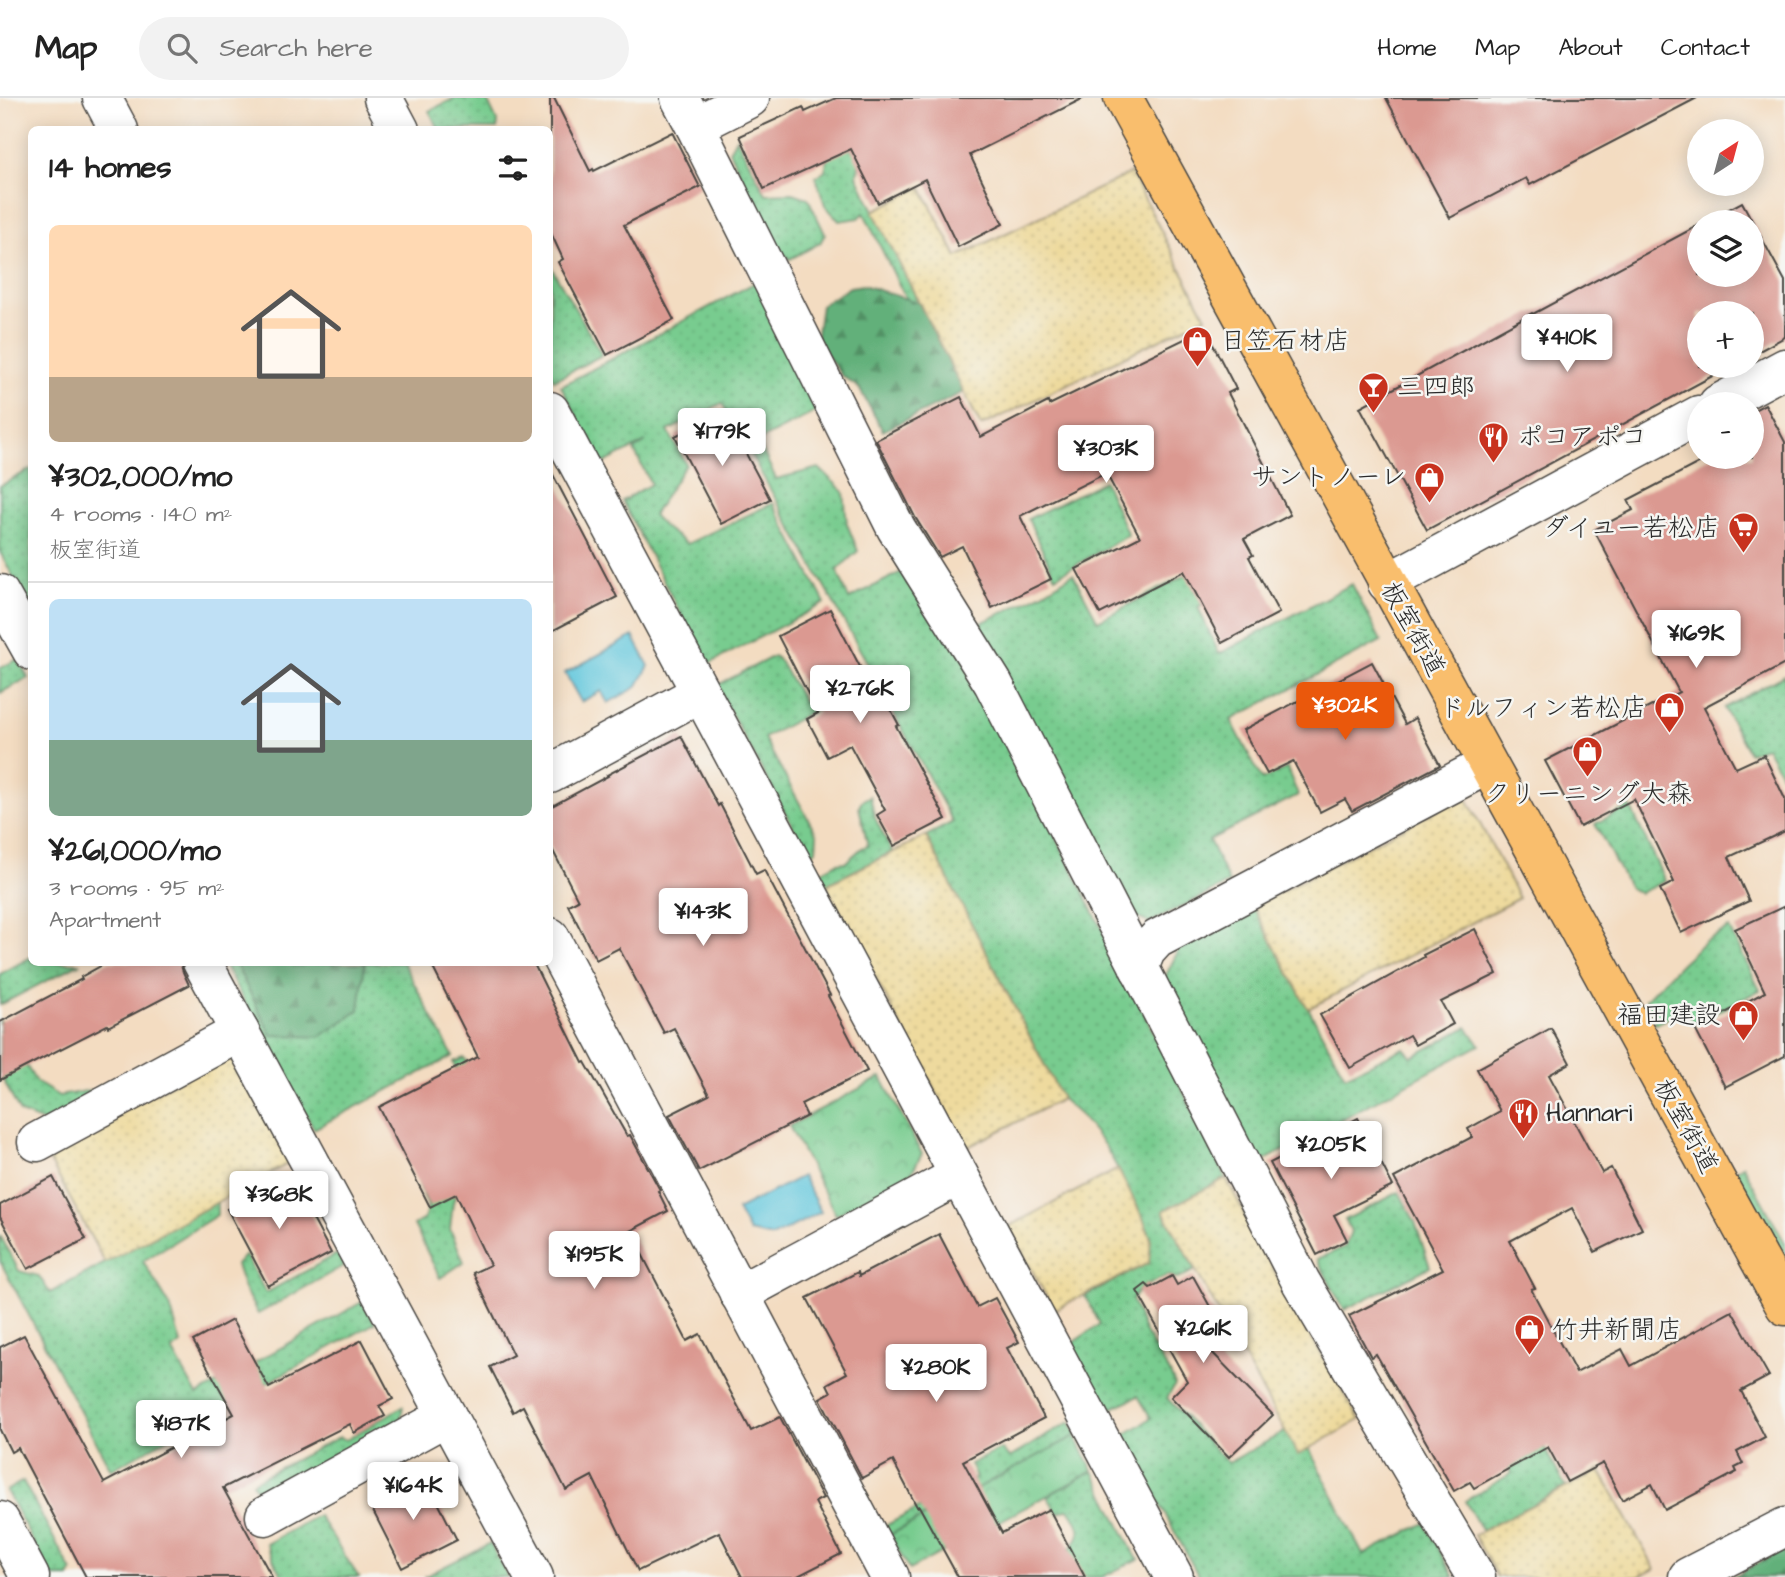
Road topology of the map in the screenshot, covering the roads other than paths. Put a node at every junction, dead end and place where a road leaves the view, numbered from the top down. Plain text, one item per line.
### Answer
1 (102, 98) edge
2 (383, 98) edge
3 (750, 98) edge
4 (1123, 98) edge
5 (688, 112) edge
6 (117, 126) edge
7 (398, 126) edge
8 (1785, 368) edge
9 (1740, 392) edge
10 (553, 417) edge
11 (1687, 421) edge
12 (1387, 583) junction
13 (0, 594) edge
14 (28, 645) edge
15 (700, 693) junction
16 (1487, 765) junction
17 (553, 772) edge
18 (553, 943) edge
19 (204, 966) edge
20 (1139, 968) junction
21 (240, 1032) junction
22 (37, 1142) dead end
23 (958, 1176) junction
24 (739, 1294) junction
25 (1785, 1307) edge
26 (447, 1416) junction
27 (265, 1516) dead end
28 (1, 1525) edge
29 (1785, 1527) edge
30 (30, 1577) edge
31 (534, 1577) edge
32 (890, 1577) edge
33 (1174, 1577) edge
34 (1476, 1577) edge
35 (1688, 1577) edge

1 - 6 street
2 - 7 street
3 - 5 street
4 - 12 main road, 板室街道
5 - 20 street
8 - 9 street
10 - 15 street
11 - 12 street
12 - 16 main road, 板室街道
13 - 14 street
15 - 17 street
15 - 23 street
16 - 20 street
16 - 25 main road, 板室街道
18 - 24 street
19 - 21 street
20 - 34 street
21 - 22 street
21 - 26 street
23 - 24 street
23 - 33 street
24 - 32 street
26 - 27 street
26 - 31 street
28 - 30 street
29 - 35 street

